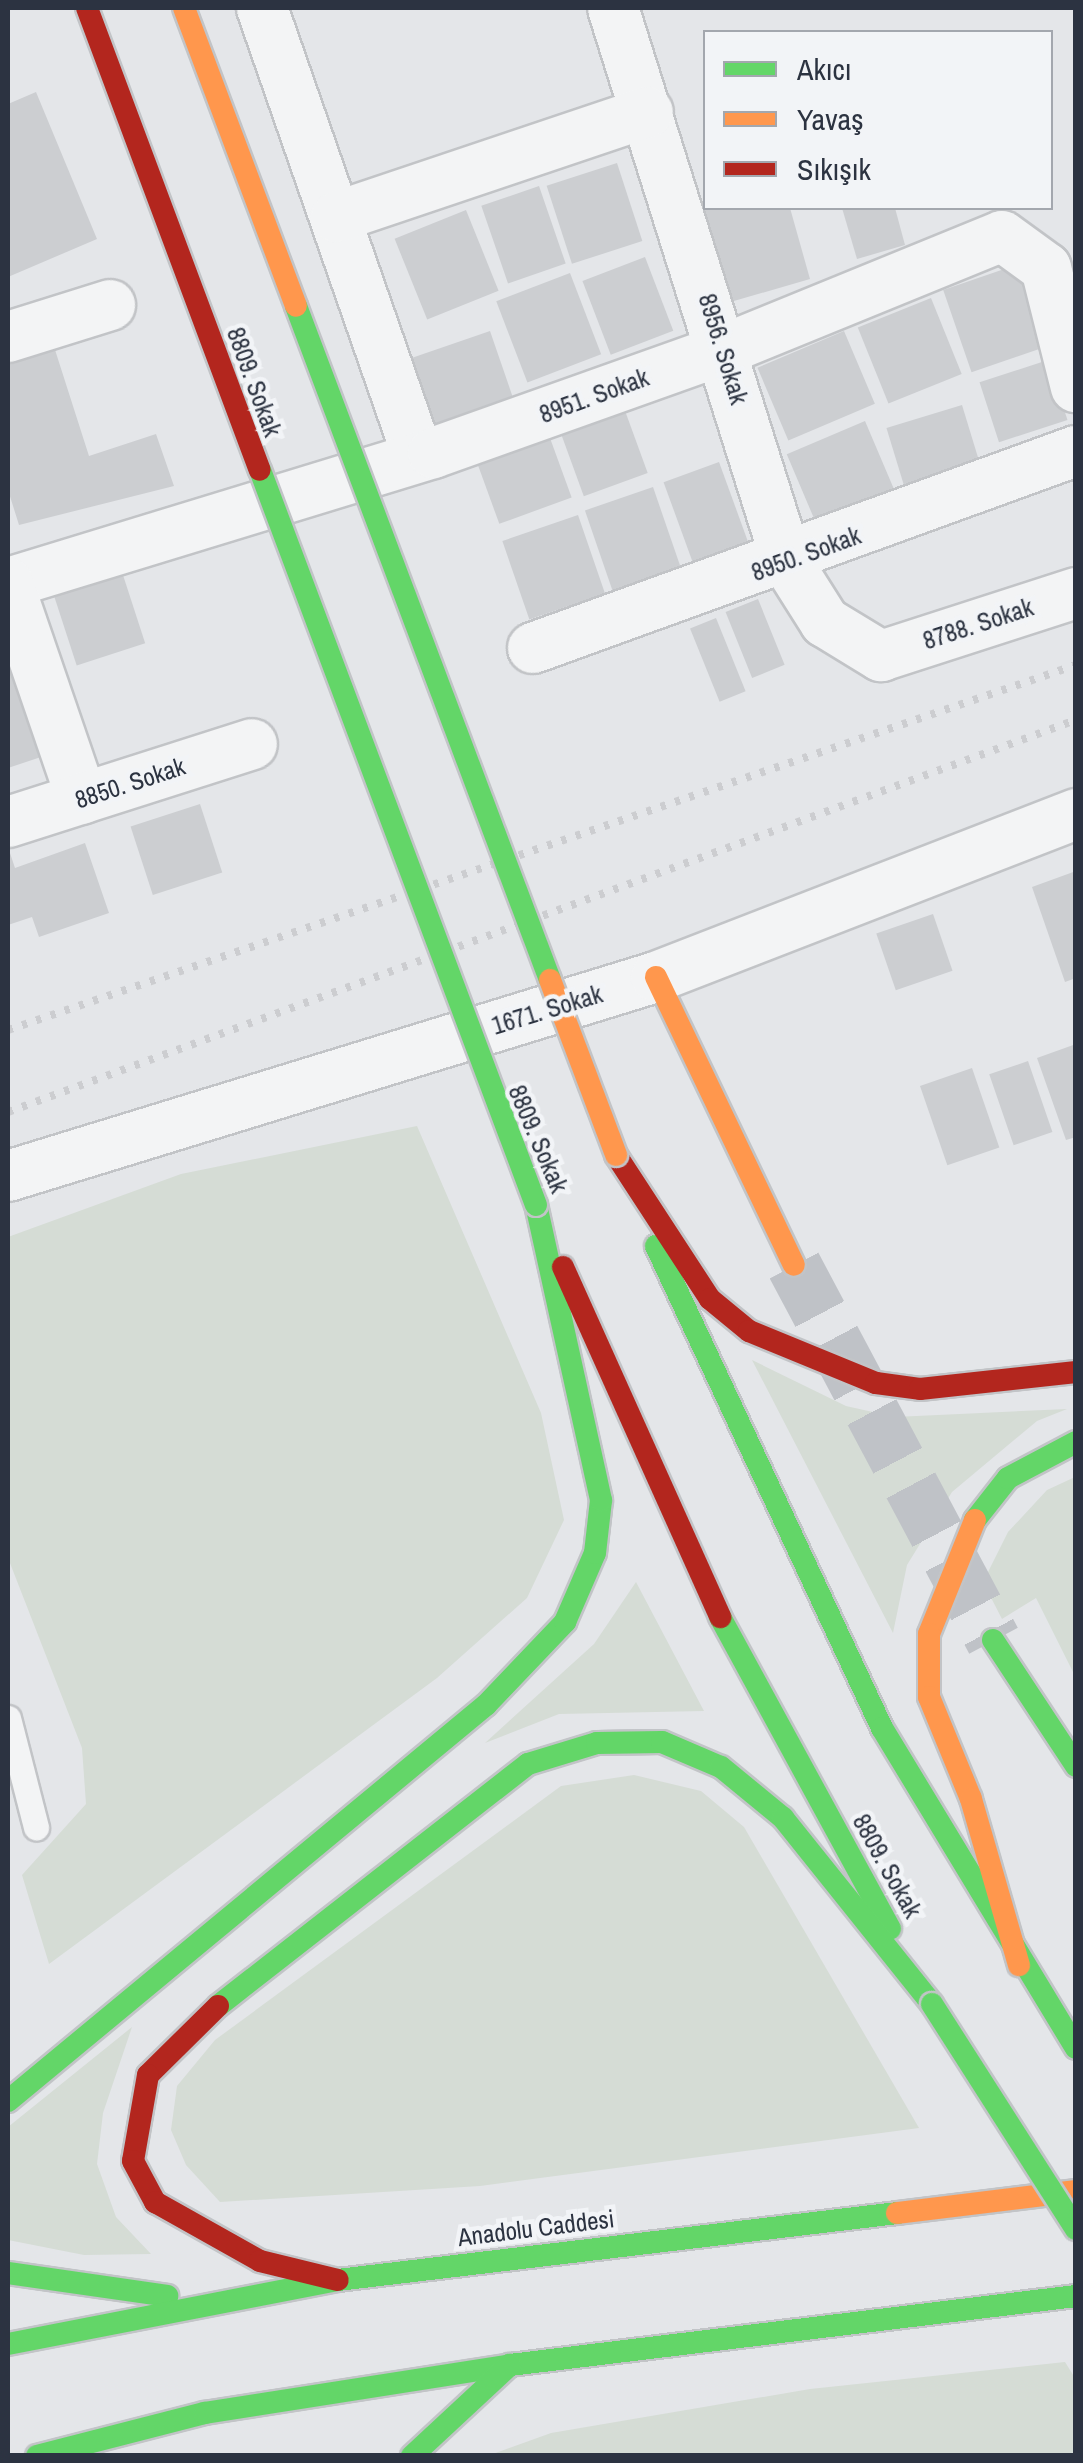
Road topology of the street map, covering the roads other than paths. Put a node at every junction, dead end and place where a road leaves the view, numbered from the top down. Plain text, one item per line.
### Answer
1 (86, 8) edge
2 (184, 8) edge
3 (262, 8) edge
4 (613, 8) edge
5 (648, 112) junction
6 (336, 217) junction
7 (110, 306) dead end
8 (8, 337) edge
9 (723, 350) junction
10 (1076, 387) edge
11 (1076, 451) edge
12 (418, 458) junction
13 (786, 562) junction
14 (8, 583) edge
15 (1076, 593) edge
16 (533, 648) dead end
17 (881, 656) joint
18 (252, 744) dead end
19 (82, 799) junction
20 (1076, 814) edge
21 (8, 822) edge
22 (656, 976) junction
23 (616, 1155) junction
24 (8, 1176) edge
25 (536, 1205) junction
26 (794, 1265) tunnel mouth
27 (1076, 1372) edge
28 (1076, 1442) edge
29 (993, 1640) tunnel mouth
30 (8, 1718) edge
31 (1076, 1766) edge
32 (36, 1828) dead end
33 (1020, 1965) junction
34 (932, 2004) junction
35 (1076, 2048) edge
36 (8, 2101) edge
37 (1076, 2191) edge
38 (1076, 2229) edge
39 (8, 2273) edge
40 (338, 2280) junction
41 (1076, 2296) edge
42 (199, 2301) junction
43 (8, 2344) edge
44 (510, 2365) junction
45 (37, 2456) edge
46 (412, 2456) edge

1 - 25 main road, 8809. Sokak, bridge
2 - 23 main road, bridge
3 - 6 street
4 - 5 street, 8956. Sokak
5 - 6 street
5 - 9 street, 8956. Sokak
6 - 12 street
7 - 8 street
9 - 10 street, 8951. Sokak
9 - 12 street, 8951. Sokak
9 - 13 street, 8956. Sokak
11 - 13 street, 8950. Sokak
12 - 14 street, 8951. Sokak
13 - 16 street, 8950. Sokak
13 - 17 street, 8956. Sokak
14 - 19 street
15 - 17 street, 8788. Sokak
18 - 19 street, 8850. Sokak
19 - 21 street, 8850. Sokak
20 - 22 street, 1671. Sokak
22 - 24 street, 1671. Sokak
22 - 26 main road
23 - 27 main road
23 - 33 main road
25 - 34 main road, 8809. Sokak
25 - 36 main road
28 - 33 main road
29 - 31 main road
30 - 32 lane
33 - 35 main road
34 - 38 main road, 8809. Sokak, bridge
34 - 40 main road
37 - 40 main road, Anadolu Caddesi
39 - 42 main road
40 - 42 main road, Anadolu Caddesi
41 - 44 main road
42 - 43 main road, Anadolu Caddesi
44 - 45 main road
44 - 46 main road

